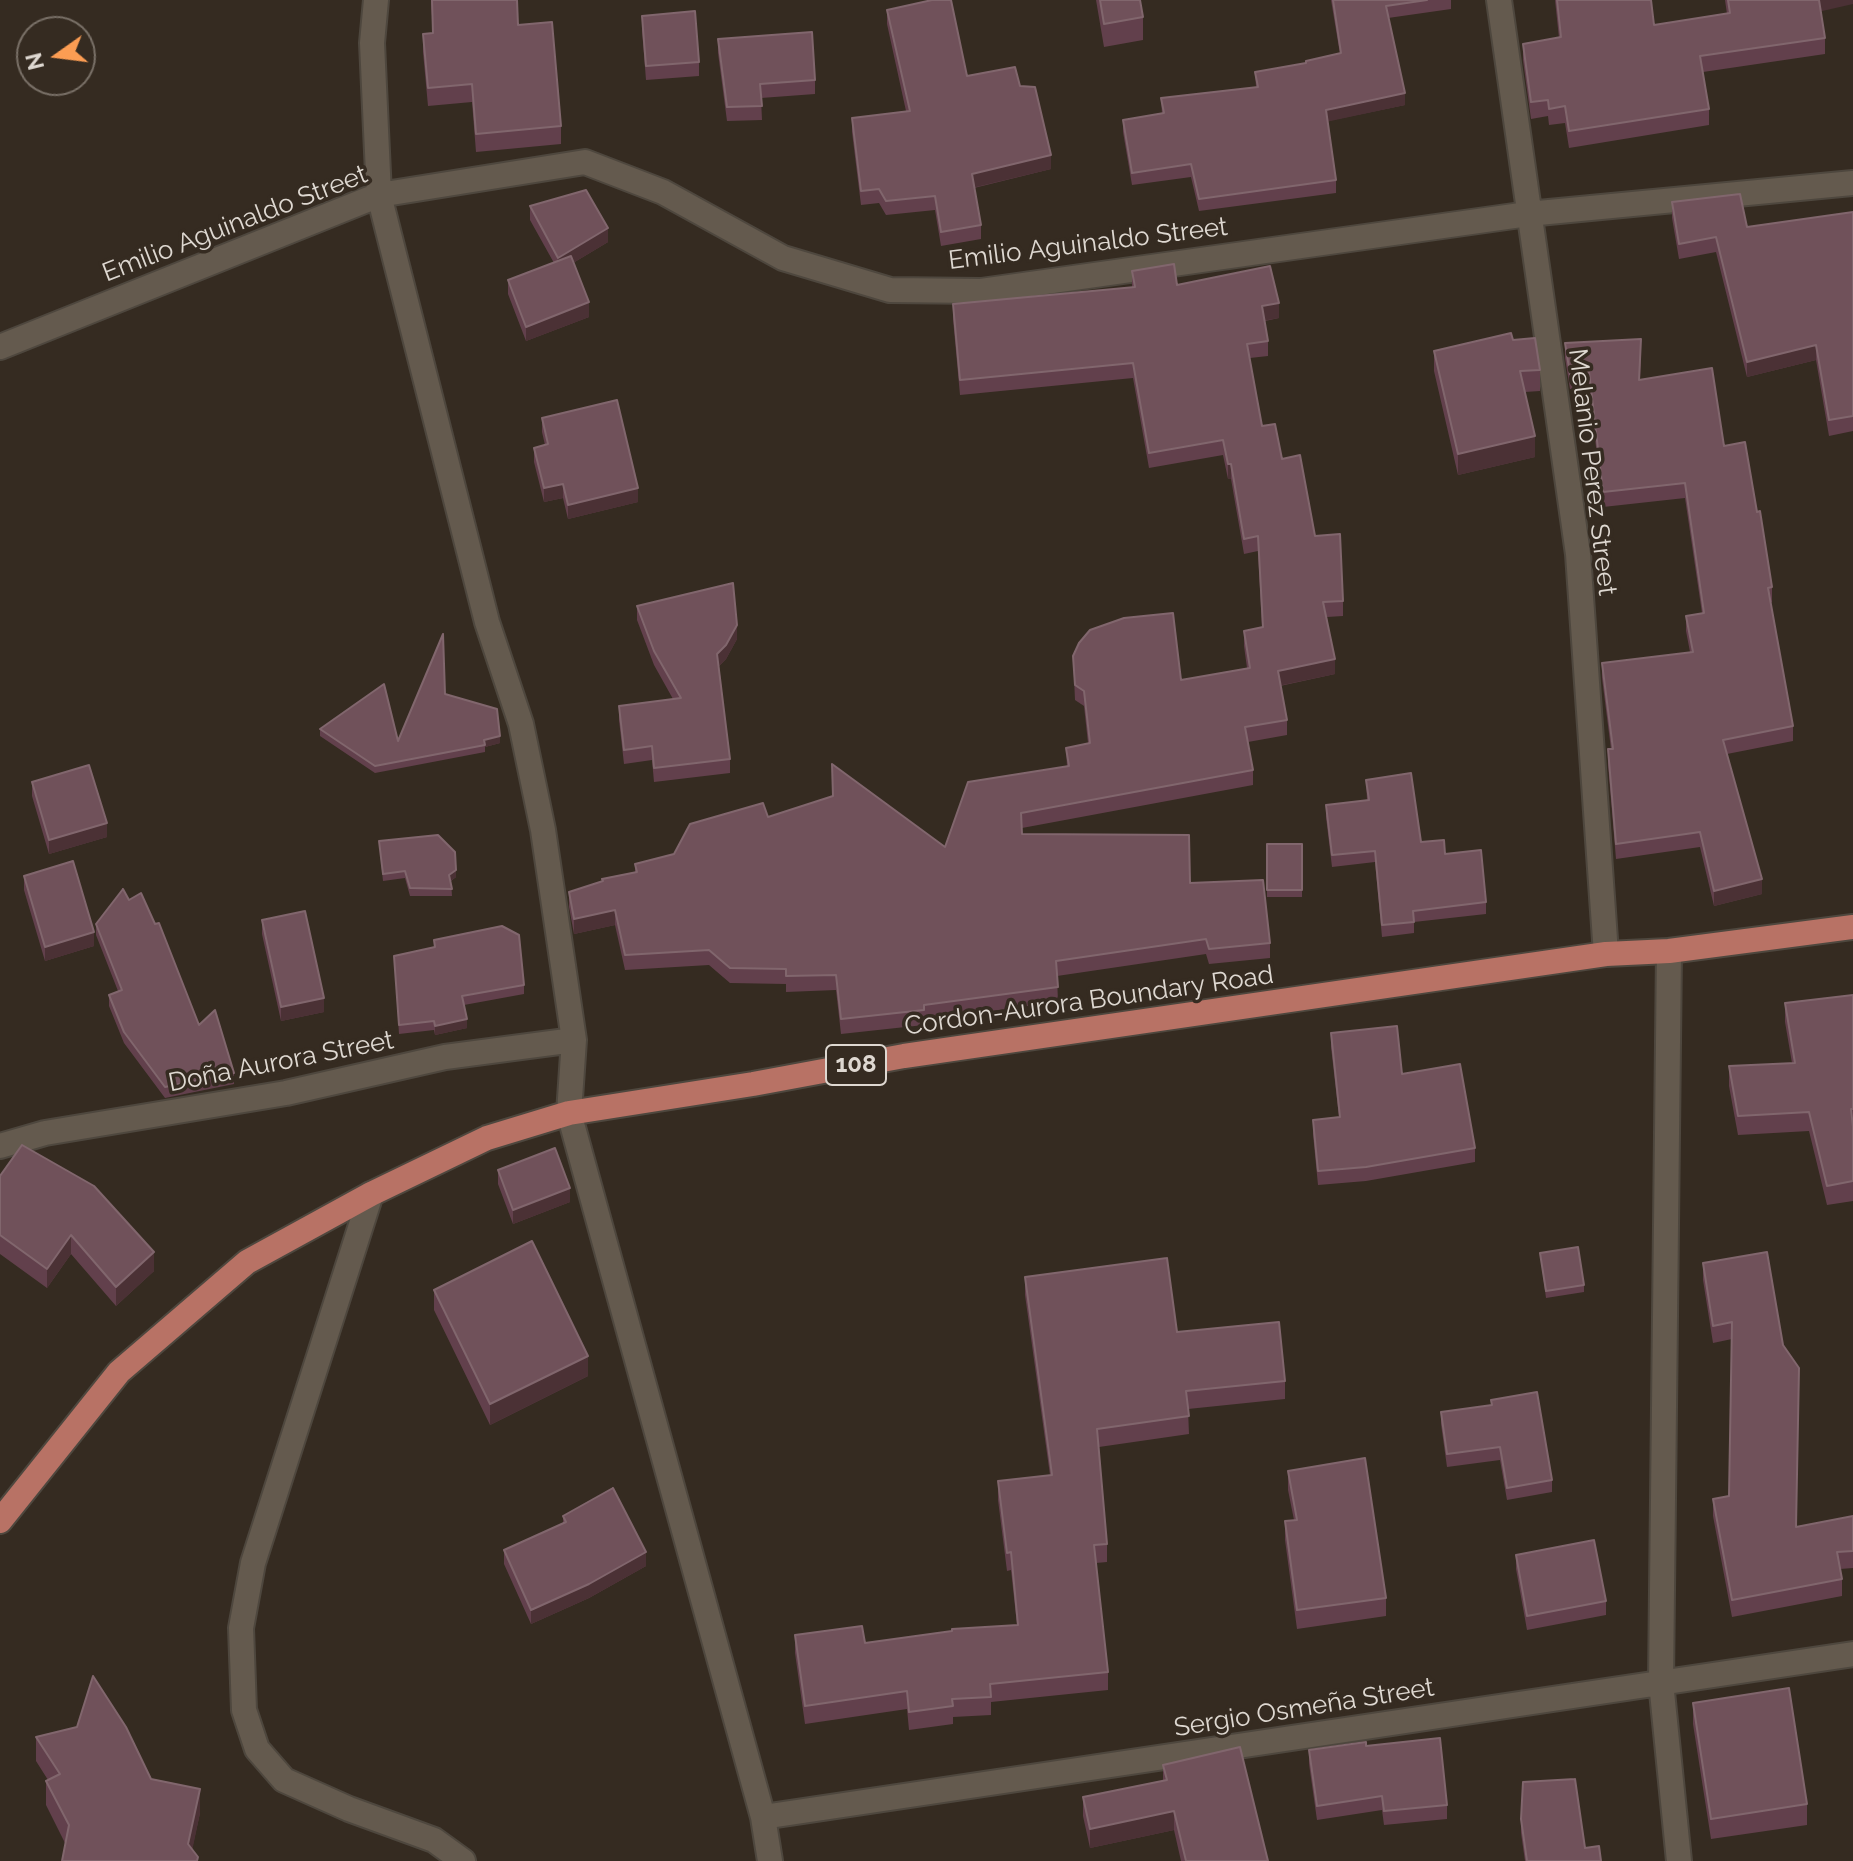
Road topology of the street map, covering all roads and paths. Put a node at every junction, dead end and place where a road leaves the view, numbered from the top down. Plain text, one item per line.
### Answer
1 (376, 0) edge
2 (1499, 0) edge
3 (1853, 183) edge
4 (379, 195) junction
5 (1528, 214) junction
6 (0, 347) edge
7 (1853, 927) edge
8 (1669, 951) junction
9 (1606, 954) junction
10 (574, 1040) junction
11 (569, 1113) junction
12 (0, 1146) edge
13 (371, 1194) junction
14 (0, 1521) edge
15 (1853, 1654) edge
16 (1661, 1682) junction
17 (763, 1817) junction
18 (463, 1861) edge
19 (770, 1861) edge
20 (1679, 1861) edge

1 - 4 street
2 - 5 street, Melanio Perez Street
3 - 5 street, Emilio Aguinaldo Street
4 - 5 street, Emilio Aguinaldo Street
4 - 6 street, Emilio Aguinaldo Street
4 - 10 street
5 - 9 street, Melanio Perez Street
7 - 8 main road, Cordon-Aurora Boundary Road / 108
8 - 9 main road, Cordon-Aurora Boundary Road / 108
8 - 16 street
9 - 11 main road, Cordon-Aurora Boundary Road / 108
10 - 11 street
10 - 12 street, Doña Aurora Street
11 - 13 main road, Cordon-Aurora Boundary Road / 108
11 - 17 street
13 - 14 main road, Cordon-Aurora Boundary Road / 108
13 - 18 street
15 - 16 street, Sergio Osmeña Street
16 - 17 street, Sergio Osmeña Street
16 - 20 street
17 - 19 street

